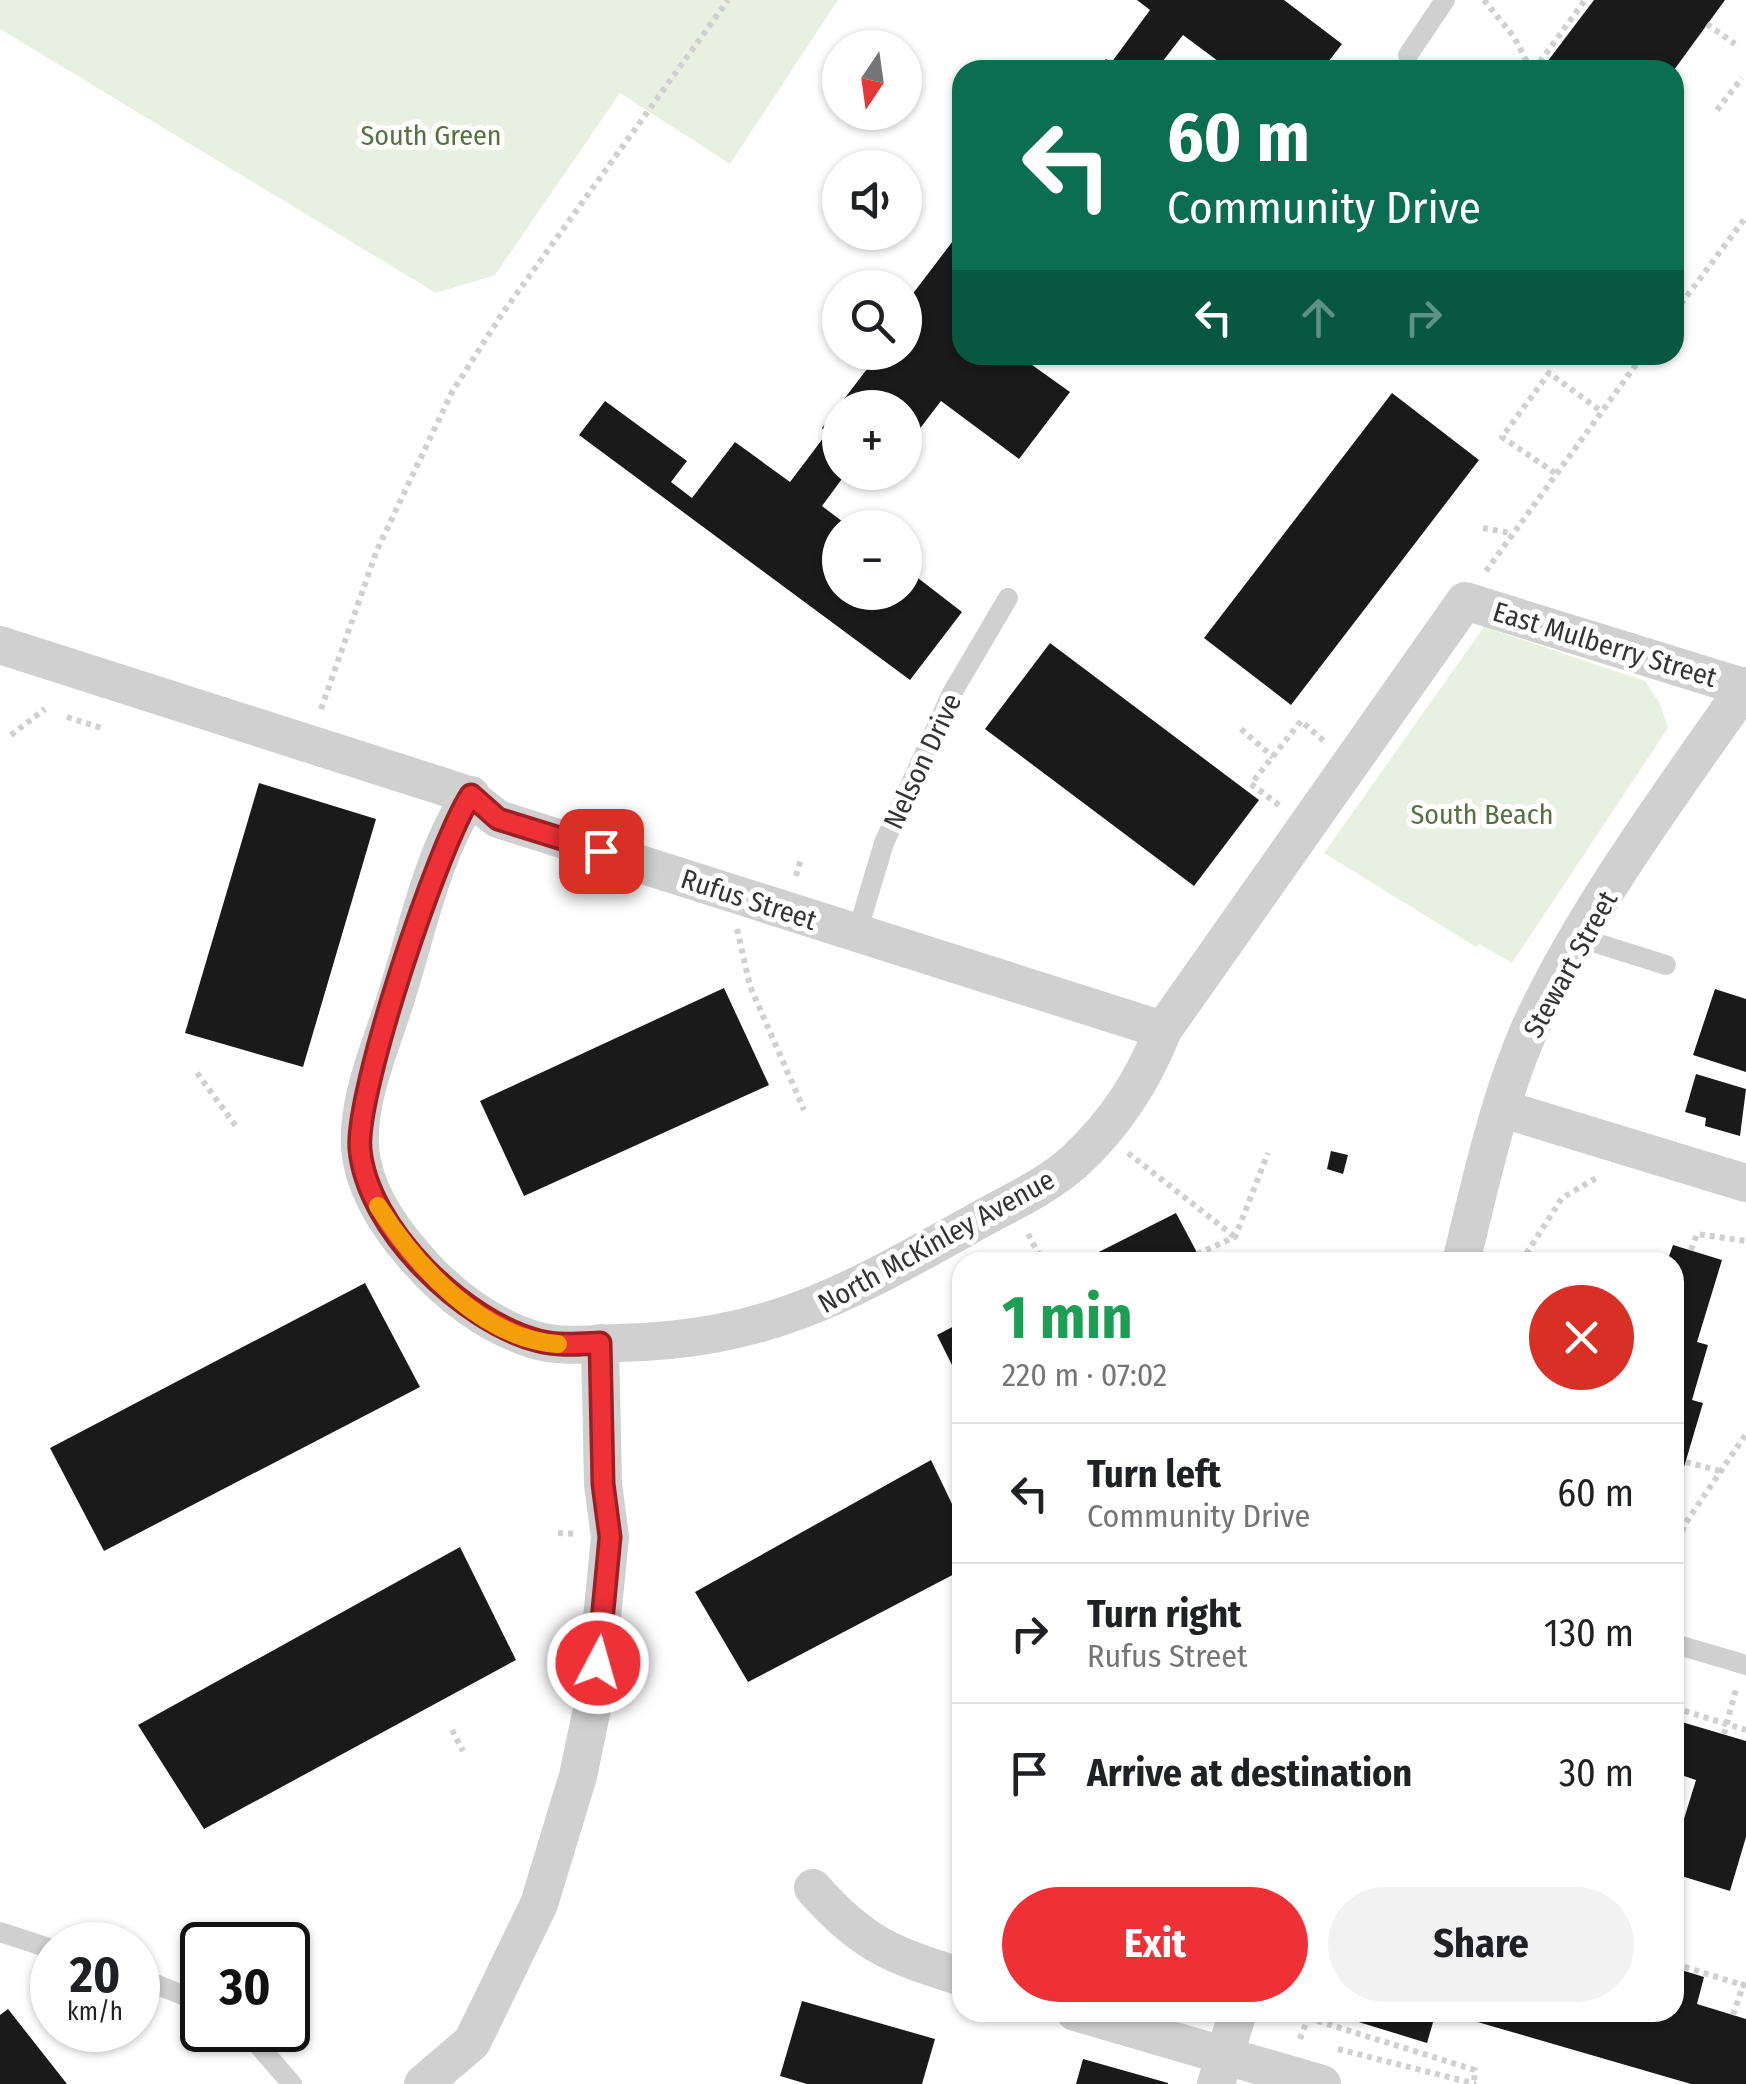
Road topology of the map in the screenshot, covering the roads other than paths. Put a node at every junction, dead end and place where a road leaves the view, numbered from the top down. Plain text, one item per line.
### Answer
1 (1445, 0) edge
2 (1408, 55) dead end
3 (1008, 598) dead end
4 (1465, 600) joint
5 (0, 645) edge
6 (1746, 687) edge
7 (471, 795) junction
8 (857, 933) junction
9 (1580, 938) junction
10 (1666, 965) dead end
11 (1163, 1030) junction
12 (1502, 1109) junction
13 (1746, 1183) edge
14 (1464, 1252) edge
15 (600, 1343) junction
16 (1684, 1648) edge
17 (1742, 1674) edge
18 (813, 1888) dead end
19 (0, 1932) edge
20 (30, 1942) edge
21 (952, 1973) edge
22 (1100, 2022) edge
23 (1235, 2022) edge
24 (265, 2052) edge
25 (1220, 2070) edge
26 (292, 2084) edge
27 (423, 2084) edge
28 (1322, 2084) edge

1 - 2 lane
3 - 8 lane, Nelson Drive
4 - 6 street, East Mulberry Street
4 - 11 street, North McKinley Avenue
5 - 7 street, Rufus Street
6 - 9 street, Stewart Street
7 - 8 street, Rufus Street
7 - 15 street, North McKinley Avenue
8 - 11 street, Rufus Street
9 - 10 lane
9 - 12 street, Stewart Street
11 - 15 street, North McKinley Avenue
12 - 13 street
12 - 14 street, Stewart Street
15 - 27 street
16 - 17 lane
18 - 21 street
19 - 20 lane
22 - 25 street
23 - 25 street
24 - 26 lane
25 - 28 street

